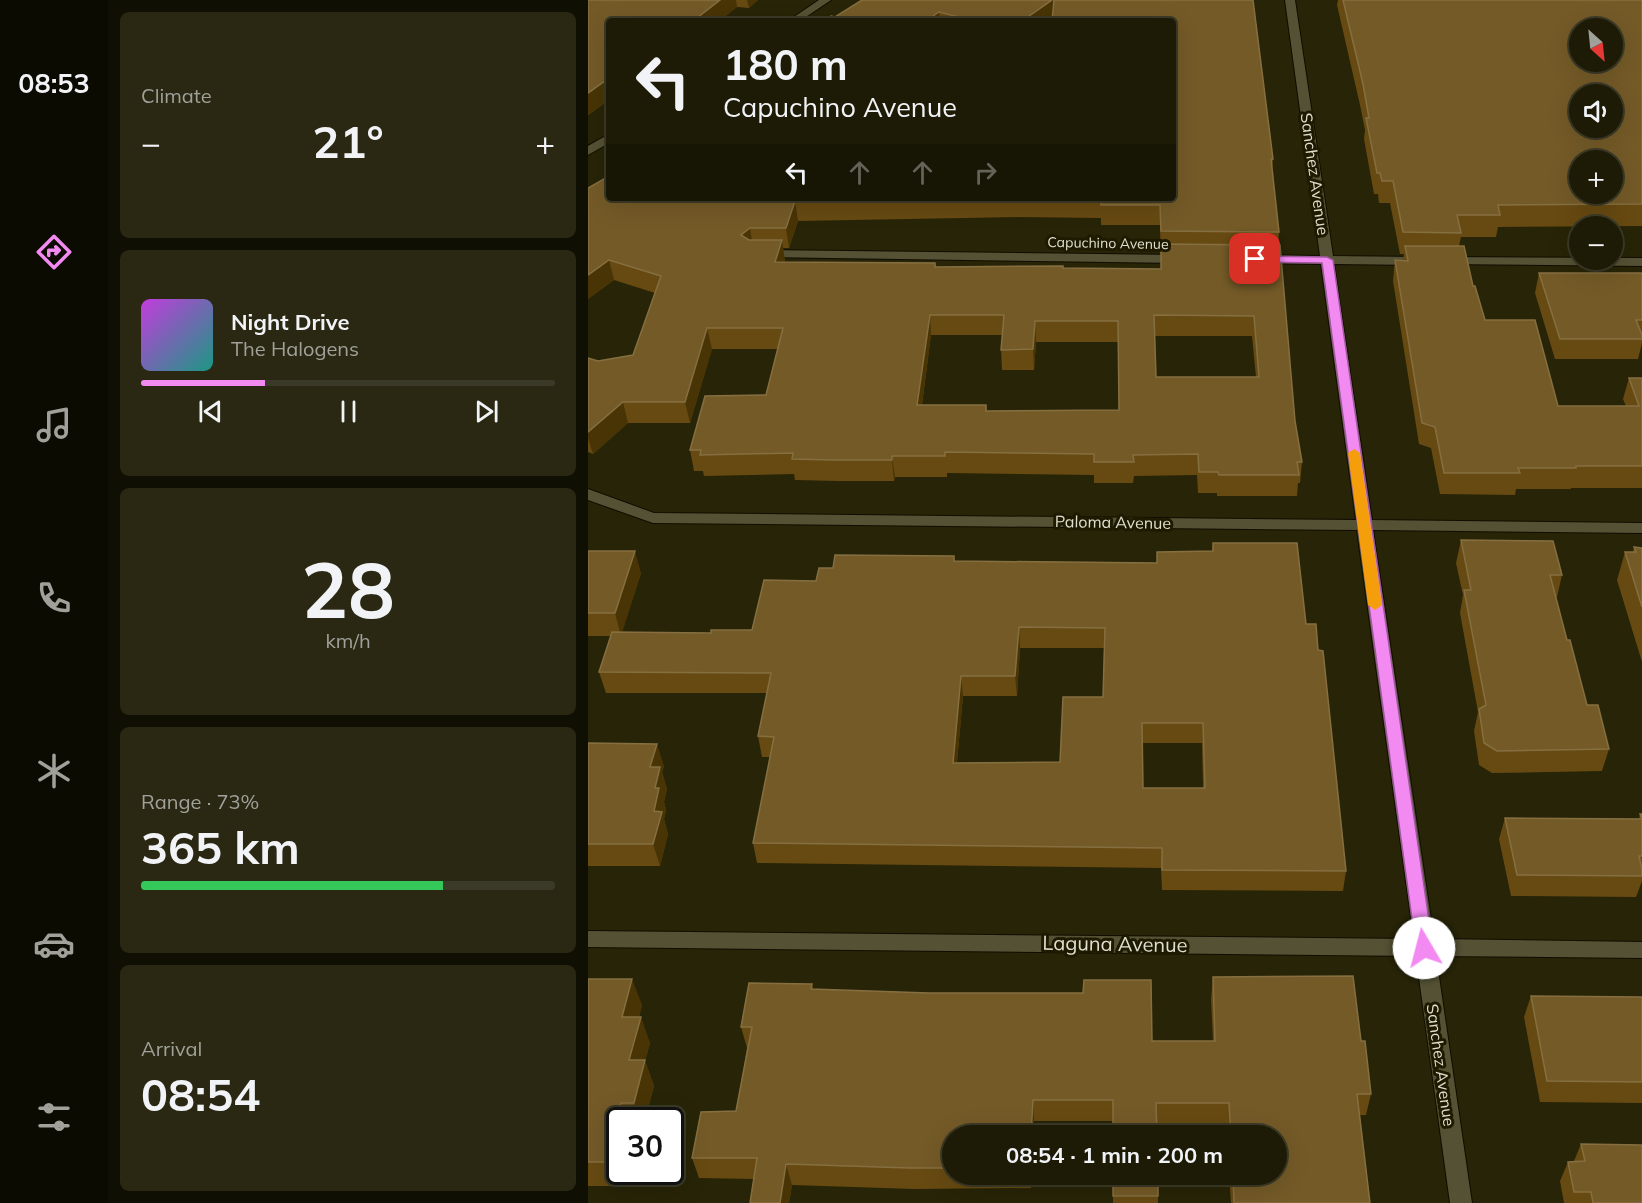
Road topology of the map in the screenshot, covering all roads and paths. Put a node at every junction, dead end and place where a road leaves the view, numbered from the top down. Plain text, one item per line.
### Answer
1 (826, 0) edge
2 (1290, 0) edge
3 (798, 18) edge
4 (606, 140) edge
5 (588, 151) edge
6 (753, 254) edge
7 (1195, 259) edge
8 (1243, 259) edge
9 (1327, 260) junction
10 (1642, 262) edge
11 (588, 494) edge
12 (1364, 525) junction
13 (1642, 528) edge
14 (588, 939) edge
15 (1424, 948) junction
16 (1642, 950) edge
17 (1461, 1203) edge

1 - 3 street
2 - 9 street, Sanchez Avenue
4 - 5 street
6 - 7 street, Capuchino Avenue
8 - 9 street
9 - 10 street
9 - 12 street, Sanchez Avenue
11 - 12 street, Paloma Avenue
12 - 13 street, Paloma Avenue
12 - 15 street, Sanchez Avenue
14 - 15 street, Laguna Avenue
15 - 16 street, Laguna Avenue
15 - 17 street, Sanchez Avenue

